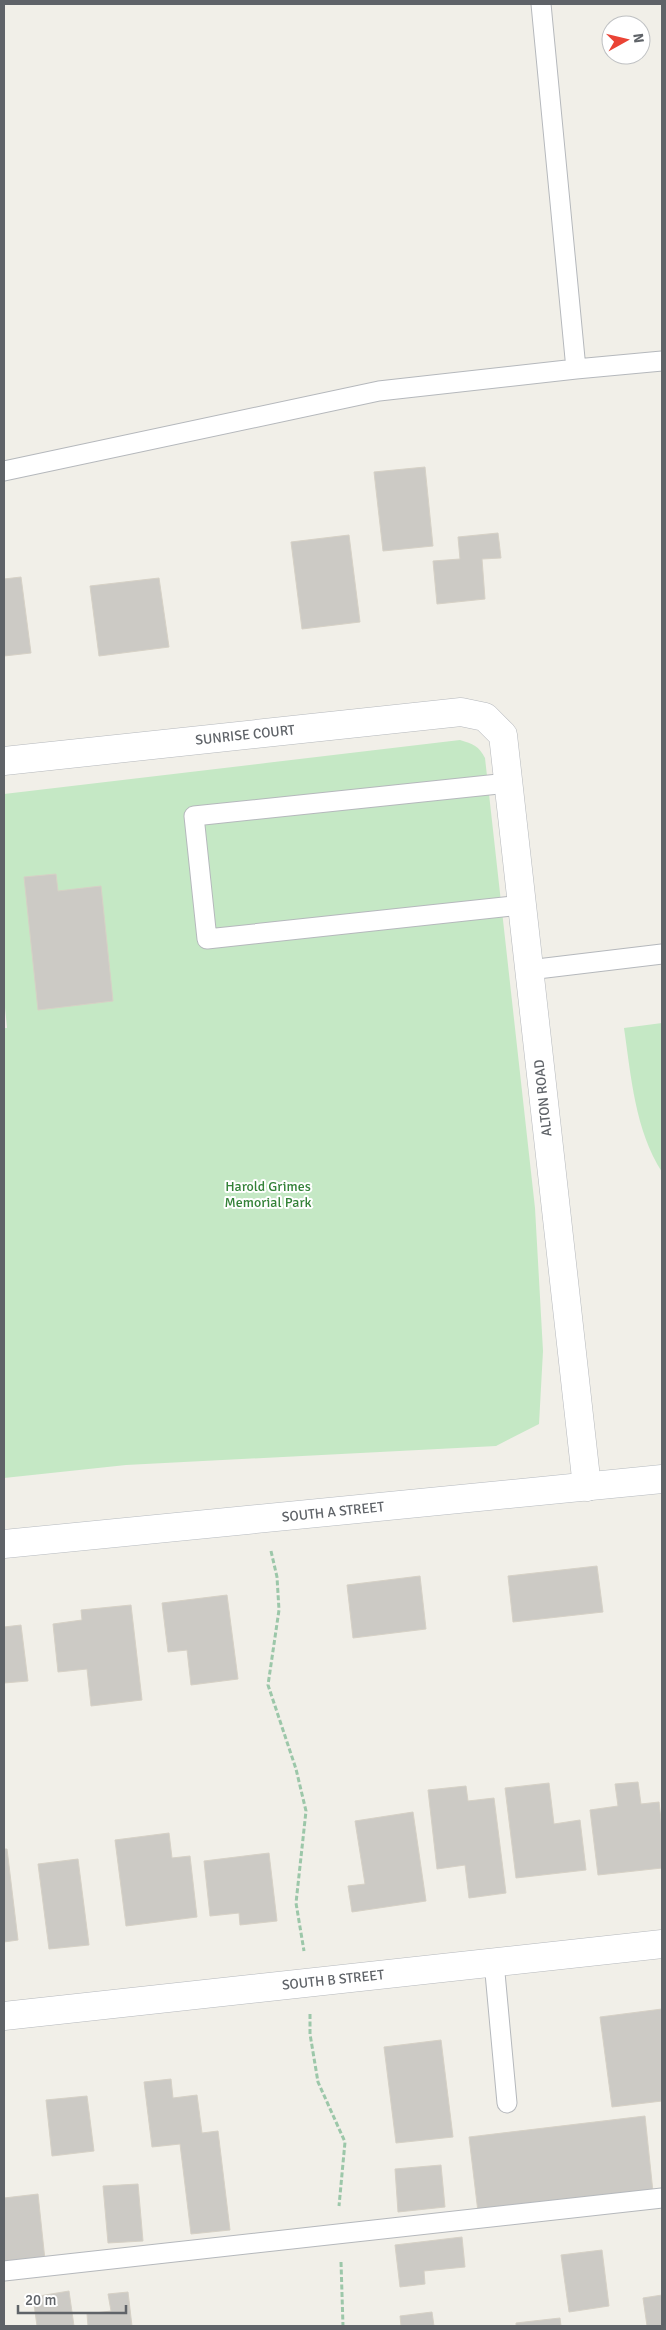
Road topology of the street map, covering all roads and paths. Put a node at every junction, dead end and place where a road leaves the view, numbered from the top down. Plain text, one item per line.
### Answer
1 (542, 4) edge
2 (662, 361) edge
3 (576, 369) junction
4 (4, 471) edge
5 (485, 717) joint
6 (4, 761) edge
7 (508, 783) junction
8 (522, 905) junction
9 (662, 954) edge
10 (529, 970) junction
11 (662, 1479) edge
12 (587, 1487) junction
13 (268, 1518) junction
14 (4, 1544) edge
15 (662, 1944) edge
16 (305, 1954) dead end
17 (494, 1962) junction
18 (310, 2008) dead end
19 (4, 2016) edge
20 (507, 2103) dead end
21 (662, 2198) edge
22 (337, 2234) junction
23 (4, 2271) edge
24 (344, 2326) edge

1 - 3 lane
2 - 3 lane
3 - 4 lane
5 - 6 street, SUNRISE COURT
5 - 7 street, ALTON ROAD
7 - 8 street, ALTON ROAD
7 - 8 lane
8 - 10 street, ALTON ROAD
9 - 10 lane
10 - 12 street, ALTON ROAD
11 - 12 street, SOUTH A STREET
12 - 13 street, SOUTH A STREET
13 - 14 street, SOUTH A STREET
13 - 16 path
15 - 17 street, SOUTH B STREET
17 - 19 street, SOUTH B STREET
17 - 20 lane
18 - 22 path
21 - 22 lane
22 - 23 lane
22 - 24 path

